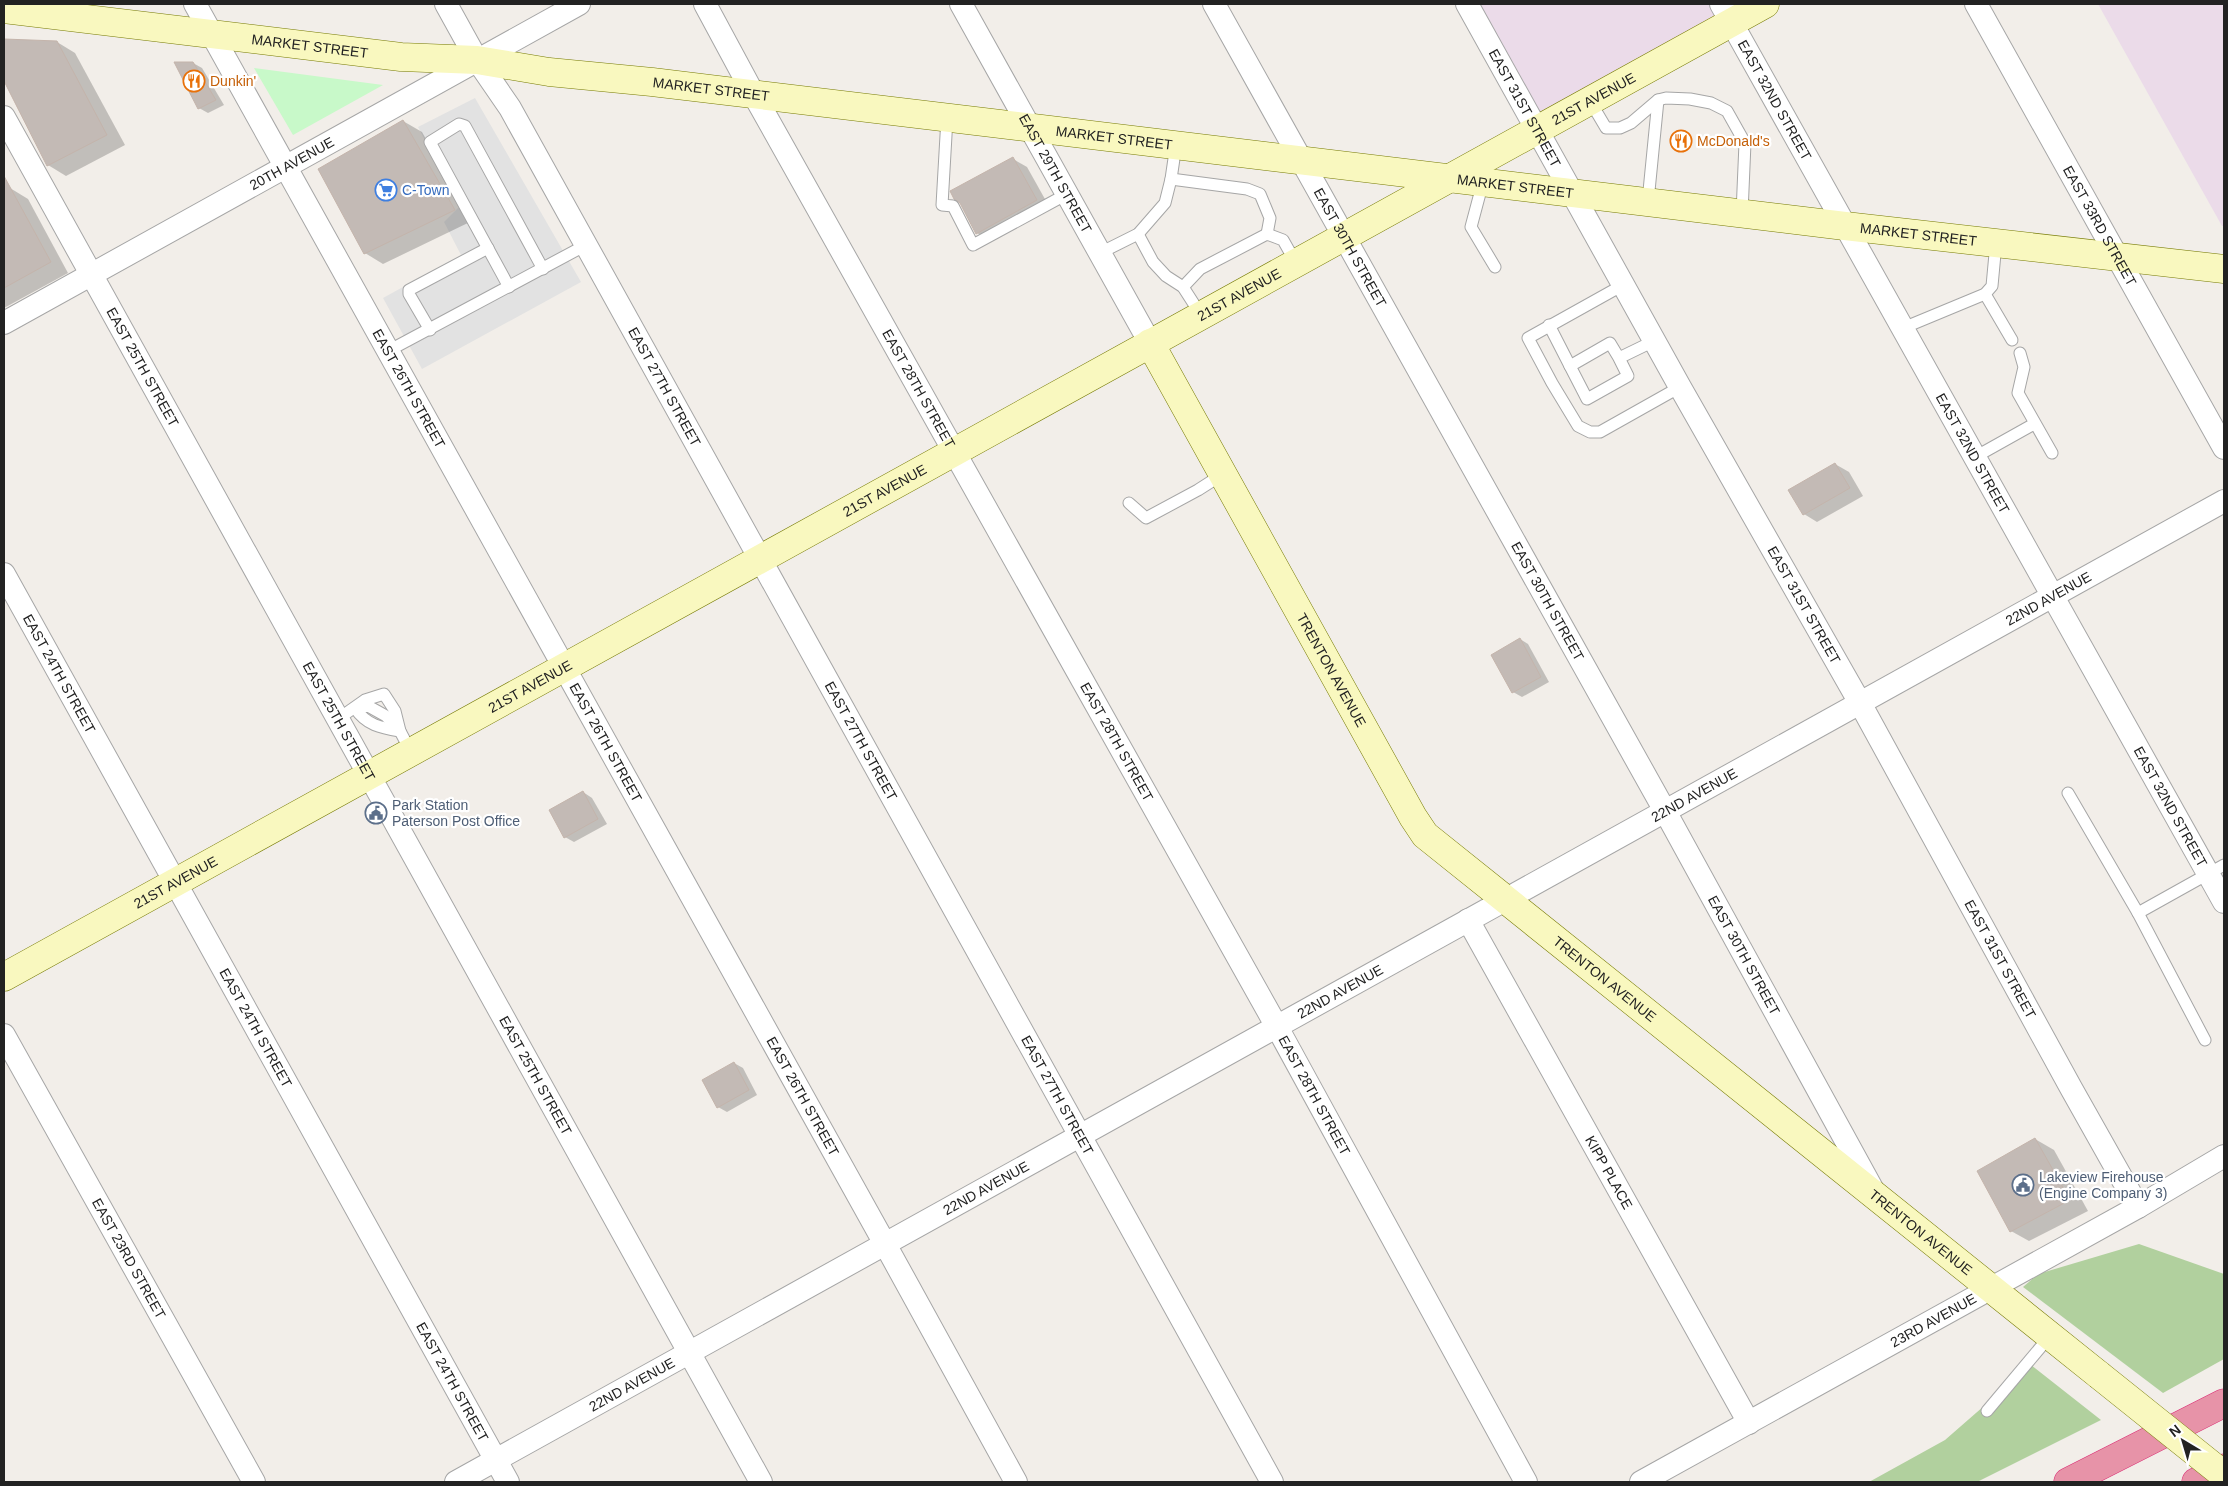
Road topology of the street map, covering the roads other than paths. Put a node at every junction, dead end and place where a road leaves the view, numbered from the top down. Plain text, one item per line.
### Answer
1 (195, 4) edge
2 (446, 4) edge
3 (579, 4) edge
4 (705, 4) edge
5 (961, 4) edge
6 (1214, 4) edge
7 (1467, 4) edge
8 (1765, 4) edge
9 (1976, 4) edge
10 (4, 9) edge
11 (1726, 13) edge
12 (212, 34) junction
13 (477, 60) junction
14 (754, 95) junction
15 (1658, 100) junction
16 (1589, 101) junction
17 (4, 117) edge
18 (947, 118) junction
19 (1031, 129) junction
20 (1538, 129) junction
21 (1176, 145) junction
22 (1302, 159) junction
23 (285, 166) junction
24 (1451, 177) junction
25 (1171, 179) junction
26 (1484, 181) junction
27 (1572, 192) junction
28 (1067, 194) junction
29 (1648, 201) junction
30 (1742, 213) junction
31 (1845, 226) junction
32 (1138, 234) junction
33 (1267, 234) junction
34 (1345, 236) junction
35 (1996, 242) junction
36 (586, 245) junction
37 (488, 248) junction
38 (1100, 253) junction
39 (2117, 255) junction
40 (1296, 262) junction
41 (1494, 267) dead end
42 (543, 268) junction
43 (2224, 269) edge
44 (91, 274) junction
45 (1623, 285) junction
46 (509, 287) junction
47 (1183, 287) junction
48 (1985, 294) junction
49 (1201, 315) junction
50 (4, 323) edge
51 (1549, 325) junction
52 (1903, 328) junction
53 (430, 330) junction
54 (2012, 340) dead end
55 (1654, 341) junction
56 (1150, 344) junction
57 (388, 351) junction
58 (2020, 353) dead end
59 (1619, 358) junction
60 (1570, 366) junction
61 (1680, 387) junction
62 (2034, 424) junction
63 (2224, 448) edge
64 (955, 451) junction
65 (2052, 454) dead end
66 (1976, 457) junction
67 (1223, 474) junction
68 (2224, 501) edge
69 (1129, 503) dead end
70 (760, 559) junction
71 (4, 574) edge
72 (2053, 596) junction
73 (564, 667) junction
74 (1860, 703) junction
75 (346, 713) junction
76 (405, 742) junction
77 (369, 775) junction
78 (2068, 793) dead end
79 (1665, 812) junction
80 (2216, 869) edge
81 (175, 882) junction
82 (1505, 900) junction
83 (2224, 902) edge
84 (2138, 913) junction
85 (1468, 920) junction
86 (4, 977) edge
87 (1277, 1027) junction
88 (4, 1035) edge
89 (2205, 1040) dead end
90 (1078, 1137) junction
91 (2224, 1156) edge
92 (1878, 1199) junction
93 (2138, 1207) junction
94 (885, 1244) junction
95 (1990, 1289) junction
96 (2050, 1336) junction
97 (689, 1352) junction
98 (2224, 1403) edge
99 (1986, 1411) dead end
100 (1749, 1424) junction
101 (495, 1460) junction
102 (2224, 1468) edge
103 (2224, 1475) edge
104 (254, 1482) edge
105 (456, 1482) edge
106 (508, 1482) edge
107 (761, 1482) edge
108 (1016, 1482) edge
109 (1272, 1482) edge
110 (1526, 1482) edge
111 (1641, 1482) edge
112 (2068, 1482) edge
113 (2196, 1482) edge

1 - 12 street, EAST 26TH STREET
2 - 13 street, EAST 27TH STREET
3 - 13 street, 20TH AVENUE
4 - 14 street, EAST 28TH STREET
5 - 19 street, EAST 29TH STREET
6 - 22 street, EAST 30TH STREET
7 - 20 street, EAST 31ST STREET
8 - 11 street, 21ST AVENUE
9 - 39 street, EAST 33RD STREET
10 - 12 street, MARKET STREET
11 - 16 street, 21ST AVENUE
11 - 31 street, EAST 32ND STREET
12 - 13 street, MARKET STREET
12 - 23 street, EAST 26TH STREET
13 - 14 street, MARKET STREET
13 - 23 street, 20TH AVENUE
13 - 36 street, EAST 27TH STREET
14 - 18 street, MARKET STREET
14 - 64 street, EAST 28TH STREET
15 - 16 lane
15 - 29 lane
15 - 30 lane
16 - 20 street, 21ST AVENUE
17 - 44 street, EAST 25TH STREET
18 - 19 street, MARKET STREET
18 - 28 lane
19 - 21 street, MARKET STREET
19 - 28 street, EAST 29TH STREET
20 - 24 street, 21ST AVENUE
20 - 27 street, EAST 31ST STREET
21 - 22 street, MARKET STREET
21 - 25 lane
22 - 24 street, MARKET STREET
22 - 34 street, EAST 30TH STREET
23 - 44 street, 20TH AVENUE
23 - 57 street, EAST 26TH STREET
24 - 26 street, MARKET STREET
24 - 34 street, 21ST AVENUE
25 - 32 lane
25 - 33 lane
26 - 27 street, MARKET STREET
26 - 41 lane
27 - 29 street, MARKET STREET
27 - 45 street, EAST 31ST STREET
28 - 38 street, EAST 29TH STREET
29 - 30 street, MARKET STREET
30 - 31 street, MARKET STREET
31 - 35 street, MARKET STREET
31 - 52 street, EAST 32ND STREET
32 - 38 lane
32 - 47 lane
33 - 40 lane
33 - 47 lane
34 - 40 street, 21ST AVENUE
34 - 79 street, EAST 30TH STREET
35 - 39 street, MARKET STREET
35 - 48 lane
36 - 42 lane
36 - 70 street, EAST 27TH STREET
37 - 42 lane
37 - 46 lane
37 - 53 lane
38 - 56 street, EAST 29TH STREET
39 - 43 street, MARKET STREET
39 - 63 street, EAST 33RD STREET
40 - 49 street, 21ST AVENUE
42 - 46 lane
44 - 50 street, 20TH AVENUE
44 - 75 street, EAST 25TH STREET
45 - 51 lane
45 - 55 street, EAST 31ST STREET
46 - 53 lane
47 - 49 lane
48 - 52 lane
48 - 54 lane
49 - 56 street, 21ST AVENUE
51 - 60 lane
51 - 61 lane
52 - 66 street, EAST 32ND STREET
53 - 57 lane
55 - 59 lane
55 - 61 street, EAST 31ST STREET
56 - 64 street, 21ST AVENUE
56 - 67 street, TRENTON AVENUE
57 - 73 street, EAST 26TH STREET
58 - 62 lane
59 - 60 lane
59 - 60 lane
61 - 74 street, EAST 31ST STREET
62 - 65 lane
62 - 66 lane
64 - 70 street, 21ST AVENUE
64 - 87 street, EAST 28TH STREET
66 - 72 street, EAST 32ND STREET
67 - 69 lane
67 - 82 street, TRENTON AVENUE
68 - 72 street, 22ND AVENUE
70 - 73 street, 21ST AVENUE
70 - 90 street, EAST 27TH STREET
71 - 81 street, EAST 24TH STREET
72 - 74 street, 22ND AVENUE
72 - 80 street, EAST 32ND STREET
73 - 76 street, 21ST AVENUE
73 - 94 street, EAST 26TH STREET
74 - 79 street, 22ND AVENUE
74 - 93 street, EAST 31ST STREET
75 - 76 lane
75 - 76 lane
75 - 77 street, EAST 25TH STREET
76 - 77 street, 21ST AVENUE
77 - 81 street, 21ST AVENUE
77 - 97 street, EAST 25TH STREET
78 - 84 lane
79 - 82 street, 22ND AVENUE
79 - 92 street, EAST 30TH STREET
80 - 83 street, EAST 32ND STREET
80 - 84 lane
81 - 86 street, 21ST AVENUE
81 - 101 street, EAST 24TH STREET
82 - 85 street, 22ND AVENUE
82 - 92 street, TRENTON AVENUE
84 - 89 lane
85 - 87 street, 22ND AVENUE
85 - 100 street, KIPP PLACE
87 - 90 street, 22ND AVENUE
87 - 110 street, EAST 28TH STREET
88 - 104 street, EAST 23RD STREET
90 - 94 street, 22ND AVENUE
90 - 109 street, EAST 27TH STREET
91 - 93 street, 23RD AVENUE
92 - 95 street, TRENTON AVENUE
93 - 95 street, 23RD AVENUE
94 - 97 street, 22ND AVENUE
94 - 108 street, EAST 26TH STREET
95 - 96 street, TRENTON AVENUE
95 - 100 street, 23RD AVENUE
96 - 99 lane
96 - 103 street, TRENTON AVENUE, bridge
97 - 101 street, 22ND AVENUE
97 - 107 street, EAST 25TH STREET
98 - 112 highway
100 - 111 street, 23RD AVENUE
101 - 105 street, 22ND AVENUE
101 - 106 street, EAST 24TH STREET
102 - 113 highway

